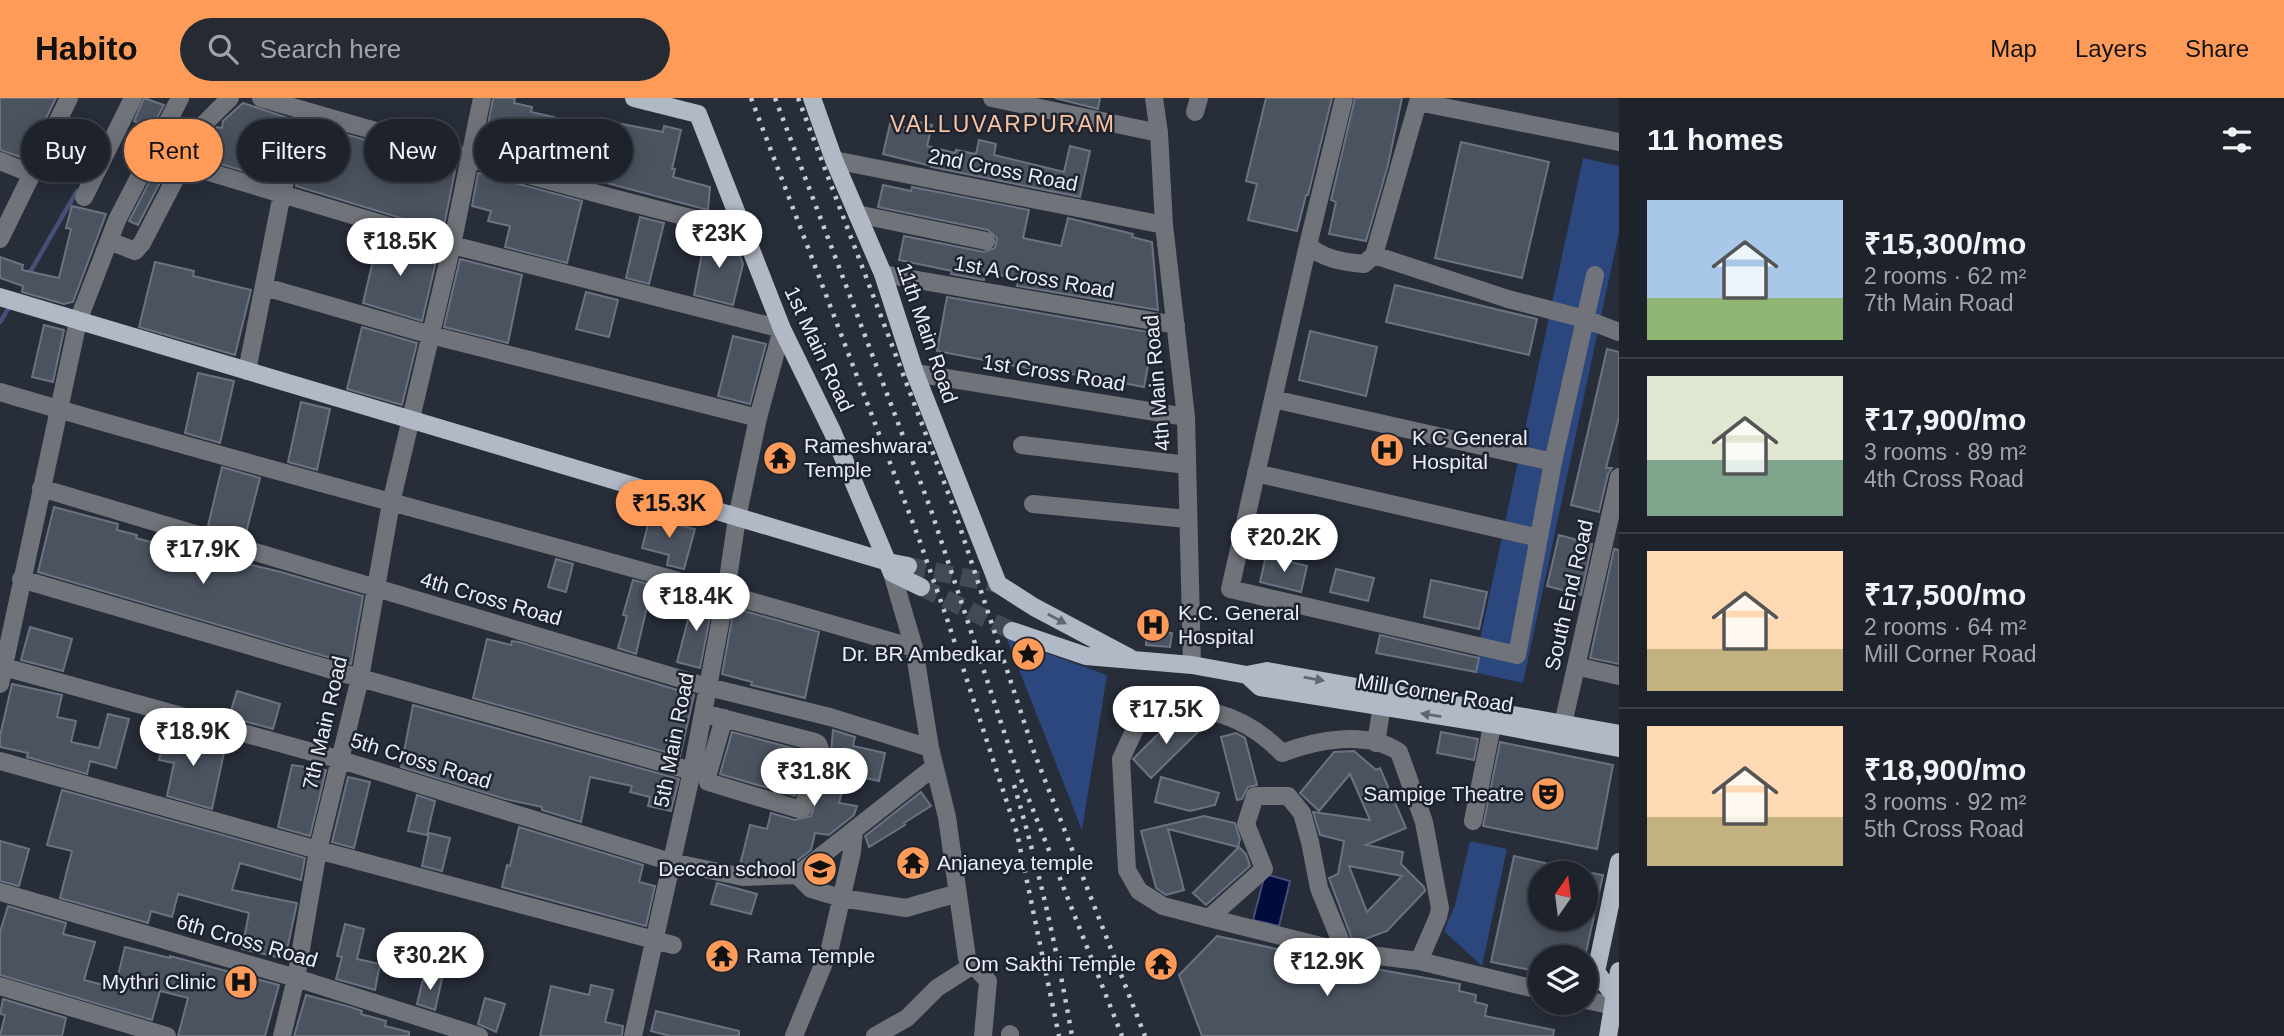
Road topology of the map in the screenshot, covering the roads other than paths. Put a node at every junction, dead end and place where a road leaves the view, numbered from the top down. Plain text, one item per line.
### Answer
1 (69, 98) edge
2 (133, 98) edge
3 (230, 98) edge
4 (261, 98) edge
5 (482, 98) edge
6 (634, 98) edge
7 (812, 98) edge
8 (992, 98) edge
9 (1154, 98) edge
10 (1343, 98) edge
11 (177, 103) edge
12 (302, 110) junction
13 (59, 119) edge
14 (169, 119) edge
15 (196, 119) edge
16 (209, 119) edge
17 (1159, 133) junction
18 (1613, 141) edge
19 (470, 160) junction
20 (834, 160) junction
21 (0, 161) edge
22 (21, 170) edge
23 (223, 176) edge
24 (28, 182) edge
25 (137, 182) edge
26 (173, 182) edge
27 (282, 194) junction
28 (84, 197) dead end
29 (857, 214) junction
30 (1164, 225) junction
31 (745, 231) junction
32 (0, 239) edge
33 (109, 241) junction
34 (986, 241) dead end
35 (452, 245) junction
36 (1308, 245) junction
37 (1374, 255) junction
38 (883, 274) junction
39 (1595, 275) dead end
40 (265, 287) junction
41 (0, 297) edge
42 (1585, 319) junction
43 (78, 321) junction
44 (1176, 326) junction
45 (782, 329) junction
46 (1619, 332) edge
47 (431, 335) junction
48 (247, 371) junction
49 (915, 373) junction
50 (0, 392) edge
51 (1273, 398) junction
52 (57, 409) junction
53 (1186, 417) junction
54 (758, 418) junction
55 (411, 419) junction
56 (1022, 445) dead end
57 (1553, 461) junction
58 (1187, 465) junction
59 (1256, 473) junction
60 (1619, 477) edge
61 (41, 488) junction
62 (391, 503) junction
63 (1033, 504) dead end
64 (737, 518) junction
65 (1187, 519) junction
66 (1613, 528) edge
67 (1539, 538) junction
68 (896, 567) junction
69 (21, 579) junction
70 (998, 584) joint
71 (921, 586) tunnel mouth
72 (377, 589) junction
73 (726, 593) junction
74 (1012, 631) tunnel mouth
75 (914, 648) junction
76 (1130, 658) junction
77 (1192, 665) junction
78 (1584, 668) dead end
79 (2, 676) edge
80 (1619, 676) edge
81 (360, 678) junction
82 (708, 687) junction
83 (1383, 699) junction
84 (703, 713) junction
85 (724, 718) junction
86 (1493, 718) junction
87 (1563, 724) junction
88 (1619, 734) edge
89 (1376, 744) junction
90 (929, 748) junction
91 (1619, 748) edge
92 (341, 760) junction
93 (0, 761) edge
94 (934, 767) junction
95 (692, 771) junction
96 (1473, 821) dead end
97 (854, 830) junction
98 (318, 850) junction
99 (671, 862) junction
100 (1619, 862) edge
101 (797, 875) junction
102 (0, 892) edge
103 (958, 893) junction
104 (841, 898) junction
105 (1209, 918) junction
106 (653, 940) junction
107 (673, 944) dead end
108 (1345, 952) junction
109 (1419, 961) junction
110 (973, 965) junction
111 (1619, 971) edge
112 (296, 978) junction
113 (0, 986) edge
114 (1528, 987) edge
115 (1598, 1000) edge
116 (1614, 1000) junction
117 (166, 1036) edge
118 (282, 1036) edge
119 (479, 1036) edge
120 (633, 1036) edge
121 (794, 1036) edge
122 (875, 1036) edge
123 (983, 1036) edge
124 (1608, 1036) edge

1 - 13 street
2 - 28 street
3 - 16 street
4 - 12 street
5 - 19 street, 7th Main Road
6 - 31 main road, 1st Main Road
7 - 20 main road, 11th Main Road
8 - 17 street
9 - 17 street, 4th Main Road
10 - 36 street
11 - 14 street
11 - 15 street
12 - 19 street
12 - 27 street
17 - 30 street, 4th Main Road
18 - 37 street
19 - 31 street
19 - 35 street, 7th Main Road
20 - 29 main road, 11th Main Road
20 - 30 street, 2nd Cross Road
21 - 22 street
23 - 27 street
24 - 32 street
25 - 33 street
26 - 33 street
27 - 35 street
27 - 40 street
29 - 34 street
29 - 38 main road, 11th Main Road
30 - 44 street, 4th Main Road
31 - 45 main road, 1st Main Road
33 - 43 street
35 - 45 street
35 - 47 street, 7th Main Road
36 - 37 street
36 - 51 street
37 - 42 street
38 - 44 street, 1st A Cross Road
38 - 49 main road, 11th Main Road
39 - 42 street
40 - 47 street
40 - 48 street
41 - 43 main road
42 - 46 street
42 - 57 street
43 - 48 main road
43 - 52 street
44 - 53 street, 4th Main Road
45 - 54 street, 5th Main Road
45 - 68 main road, 1st Main Road
47 - 54 street
47 - 55 street, 7th Main Road
48 - 55 main road
49 - 53 street, 1st Cross Road
49 - 70 main road, 11th Main Road
50 - 52 street
51 - 57 street
51 - 59 street
52 - 61 street
52 - 62 street
53 - 58 street, 4th Main Road
54 - 64 street, 5th Main Road
55 - 62 street, 7th Main Road
55 - 64 main road
56 - 58 street
57 - 67 street
58 - 65 street, 4th Main Road
59 - 67 street
59 - 67 street
60 - 66 street, South End Road
61 - 69 street
61 - 72 street, 4th Cross Road
62 - 72 street, 7th Main Road
62 - 73 street
63 - 65 street
64 - 68 main road
64 - 73 street, 5th Main Road
65 - 77 street, 4th Main Road
66 - 87 street, South End Road
68 - 71 main road
68 - 75 street
69 - 79 street
69 - 81 street
70 -> 76 main road, Mill Corner Road
72 - 81 street, 7th Main Road
72 - 82 street, 4th Cross Road
73 - 75 street
73 - 82 street, 5th Main Road
74 - 76 main road, Mill Corner Road
75 - 90 street
76 - 77 main road, Mill Corner Road
77 - 83 main road, Mill Corner Road
78 - 80 street
79 - 92 street, 5th Cross Road
81 - 92 street, 7th Main Road
81 - 95 street
82 - 84 street, 5th Main Road
82 - 90 street, 4th Cross Road
83 - 86 main road, Mill Corner Road
83 - 89 street
84 - 85 street
84 - 95 street, 5th Main Road
85 - 85 street
86 - 87 main road, Mill Corner Road
86 - 91 main road, Mill Corner Road
86 - 96 street
87 - 88 main road, Mill Corner Road
89 - 105 street
89 - 109 street
90 - 94 street
92 - 98 street, 7th Main Road
92 - 99 street, 5th Cross Road
93 - 98 street
94 - 97 street
94 - 103 street
95 - 99 street, 5th Main Road
97 - 101 street
97 - 104 street
98 - 106 street
98 - 112 street, 7th Main Road
99 - 101 street, 5th Cross Road
99 - 106 street, 5th Main Road
100 - 116 main road
101 - 104 street
102 - 112 street, 6th Cross Road
103 - 104 street
103 - 110 street
104 - 121 street
105 - 108 street
105 - 108 street
106 - 107 street
106 - 120 street, 5th Main Road
108 - 109 street
109 - 114 street
110 - 122 street
110 - 123 street
111 - 116 main road
112 - 118 street, 7th Main Road
112 - 119 street, 6th Cross Road
113 - 117 street
115 - 116 street
116 - 124 main road

